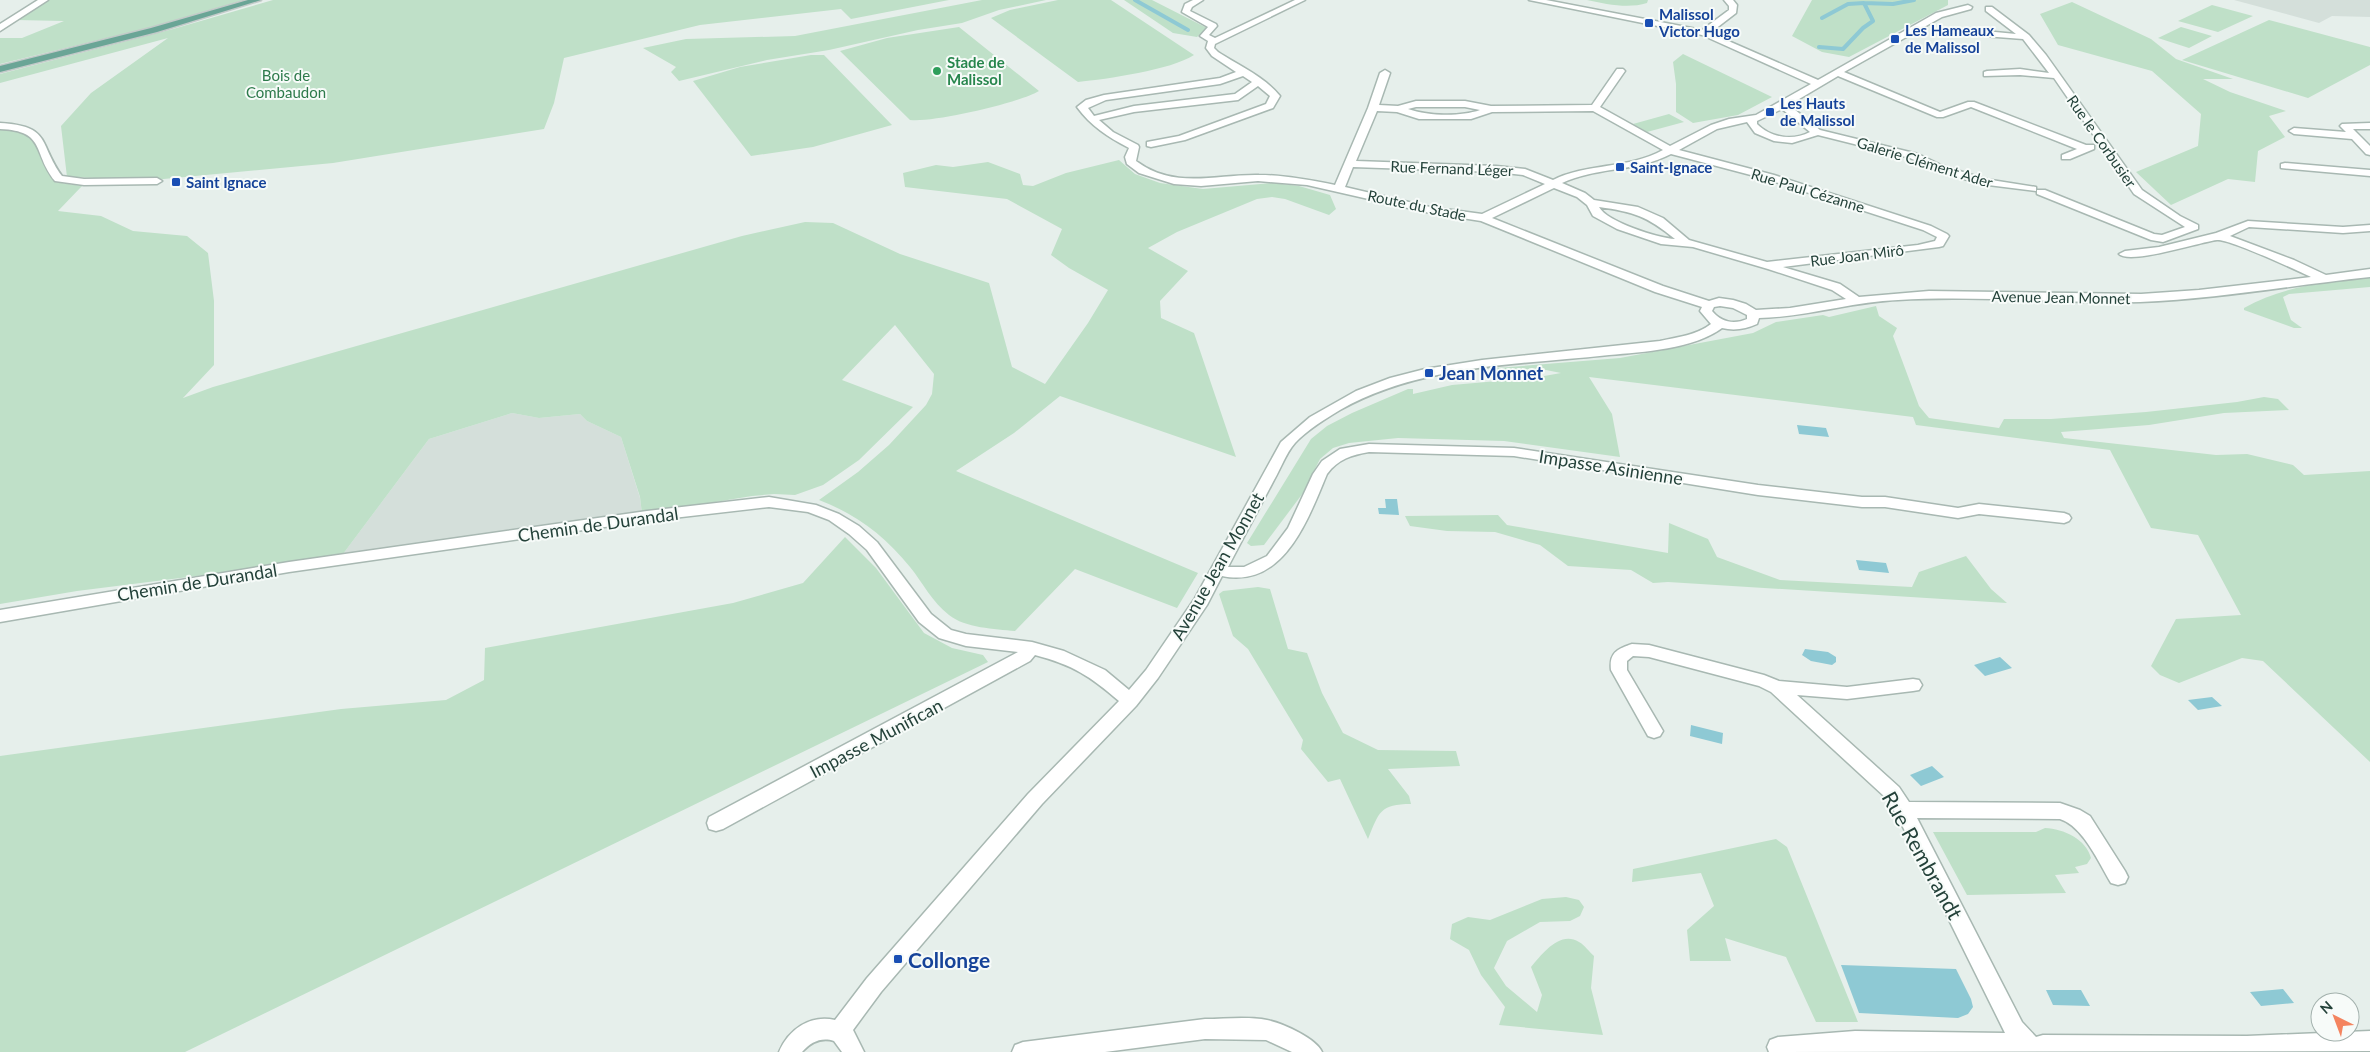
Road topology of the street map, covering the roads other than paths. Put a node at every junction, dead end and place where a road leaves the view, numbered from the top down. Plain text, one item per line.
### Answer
1 (44, 0) edge
2 (257, 0) edge
3 (1199, 0) edge
4 (1301, 0) edge
5 (1533, 0) edge
6 (1728, 0) edge
7 (1958, 0) edge
8 (1984, 5) edge
9 (0, 28) edge
10 (1704, 33) junction
11 (1974, 33) dead end
12 (2026, 37) junction
13 (1214, 41) junction
14 (0, 69) edge
15 (1620, 71) dead end
16 (1836, 72) junction
17 (1242, 73) junction
18 (1385, 73) dead end
19 (1986, 74) dead end
20 (2056, 76) junction
21 (1258, 82) junction
22 (1818, 83) junction
23 (1782, 104) junction
24 (1373, 108) junction
25 (1595, 108) junction
26 (1092, 119) junction
27 (1752, 120) junction
28 (0, 126) edge
29 (2370, 126) edge
30 (2294, 131) dead end
31 (1817, 132) junction
32 (2354, 136) junction
33 (2103, 142) junction
34 (1150, 144) dead end
35 (2085, 148) junction
36 (1671, 151) junction
37 (2370, 152) edge
38 (2066, 157) dead end
39 (1348, 164) junction
40 (2284, 166) dead end
41 (2370, 173) edge
42 (158, 181) dead end
43 (1554, 183) junction
44 (1339, 188) junction
45 (1591, 203) junction
46 (1483, 218) junction
47 (2370, 228) edge
48 (1944, 236) joint
49 (2220, 236) junction
50 (2151, 237) joint
51 (1685, 242) junction
52 (2125, 254) dead end
53 (1766, 266) junction
54 (2370, 273) edge
55 (2323, 278) junction
56 (1856, 300) junction
57 (1709, 305) junction
58 (1753, 314) junction
59 (1720, 323) junction
60 (2064, 518) dead end
61 (1219, 570) junction
62 (0, 616) edge
63 (1032, 648) junction
64 (1913, 685) dead end
65 (1777, 687) junction
66 (1130, 701) junction
67 (1654, 731) dead end
68 (1904, 810) junction
69 (716, 823) dead end
70 (2118, 877) dead end
71 (840, 1031) junction
72 (2370, 1041) edge
73 (1778, 1047) dead end
74 (2033, 1051) edge
75 (790, 1052) edge
76 (852, 1052) edge
77 (1023, 1052) edge
78 (1311, 1052) edge

1 - 9 street
2 - 14 main road
3 - 13 street
4 - 13 street
5 - 10 street
6 - 10 street
7 - 8 street, Rue le Corbusier
8 - 12 street, Rue le Corbusier
8 - 16 street
10 - 22 street
11 - 12 street
12 - 20 street, Rue le Corbusier
13 - 17 street
15 - 25 street
16 - 22 street
16 - 35 street
17 - 21 street
17 - 26 street
18 - 24 street
19 - 20 street
20 - 33 street, Rue le Corbusier
21 - 26 street
21 - 34 street
22 - 23 street
23 - 27 street
23 - 31 street
24 - 25 street
24 - 39 street
25 - 36 street, Rue Paul Cézanne
26 - 44 street, Route du Stade
27 - 31 street
27 - 36 street
28 - 42 street
29 - 32 street
30 - 32 street
31 - 50 street, Galerie Clément Ader
32 - 37 street
33 - 35 street
33 - 50 street, Rue le Corbusier
35 - 38 street
36 - 43 street
36 - 48 street, Rue Paul Cézanne
39 - 43 street, Rue Fernand Léger
39 - 44 street
40 - 41 street
43 - 45 street, Rue Joan Mirô
43 - 46 street
44 - 46 street, Route du Stade
45 - 51 street, Rue Joan Mirô
45 - 51 street, Rue Joan Mirô
46 - 57 street, Route du Stade
47 - 49 street
48 - 53 street, Rue Joan Mirô
49 - 52 street
49 - 55 street
51 - 53 street, Rue Joan Mirô
53 - 56 street, Rue Joan Mirô
54 - 55 street, Avenue Jean Monnet
55 - 56 street, Avenue Jean Monnet
56 - 58 street, Avenue Jean Monnet
57 - 58 street
57 - 59 street
58 - 59 street
59 - 61 street, Avenue Jean Monnet
60 - 61 street, Impasse Asinienne
61 - 66 street, Avenue Jean Monnet
62 - 63 street, Chemin de Durandal
63 - 66 street, Chemin de Durandal
63 - 69 street, Impasse Munifican
64 - 65 street, Rue Rembrandt
65 - 67 street, Rue Rembrandt
65 - 68 street, Rue Rembrandt
66 - 71 street, Avenue Jean Monnet
68 - 70 street
68 - 74 street, Rue Rembrandt
71 - 75 street
71 - 76 street
72 - 74 street
73 - 74 street
77 - 78 street

